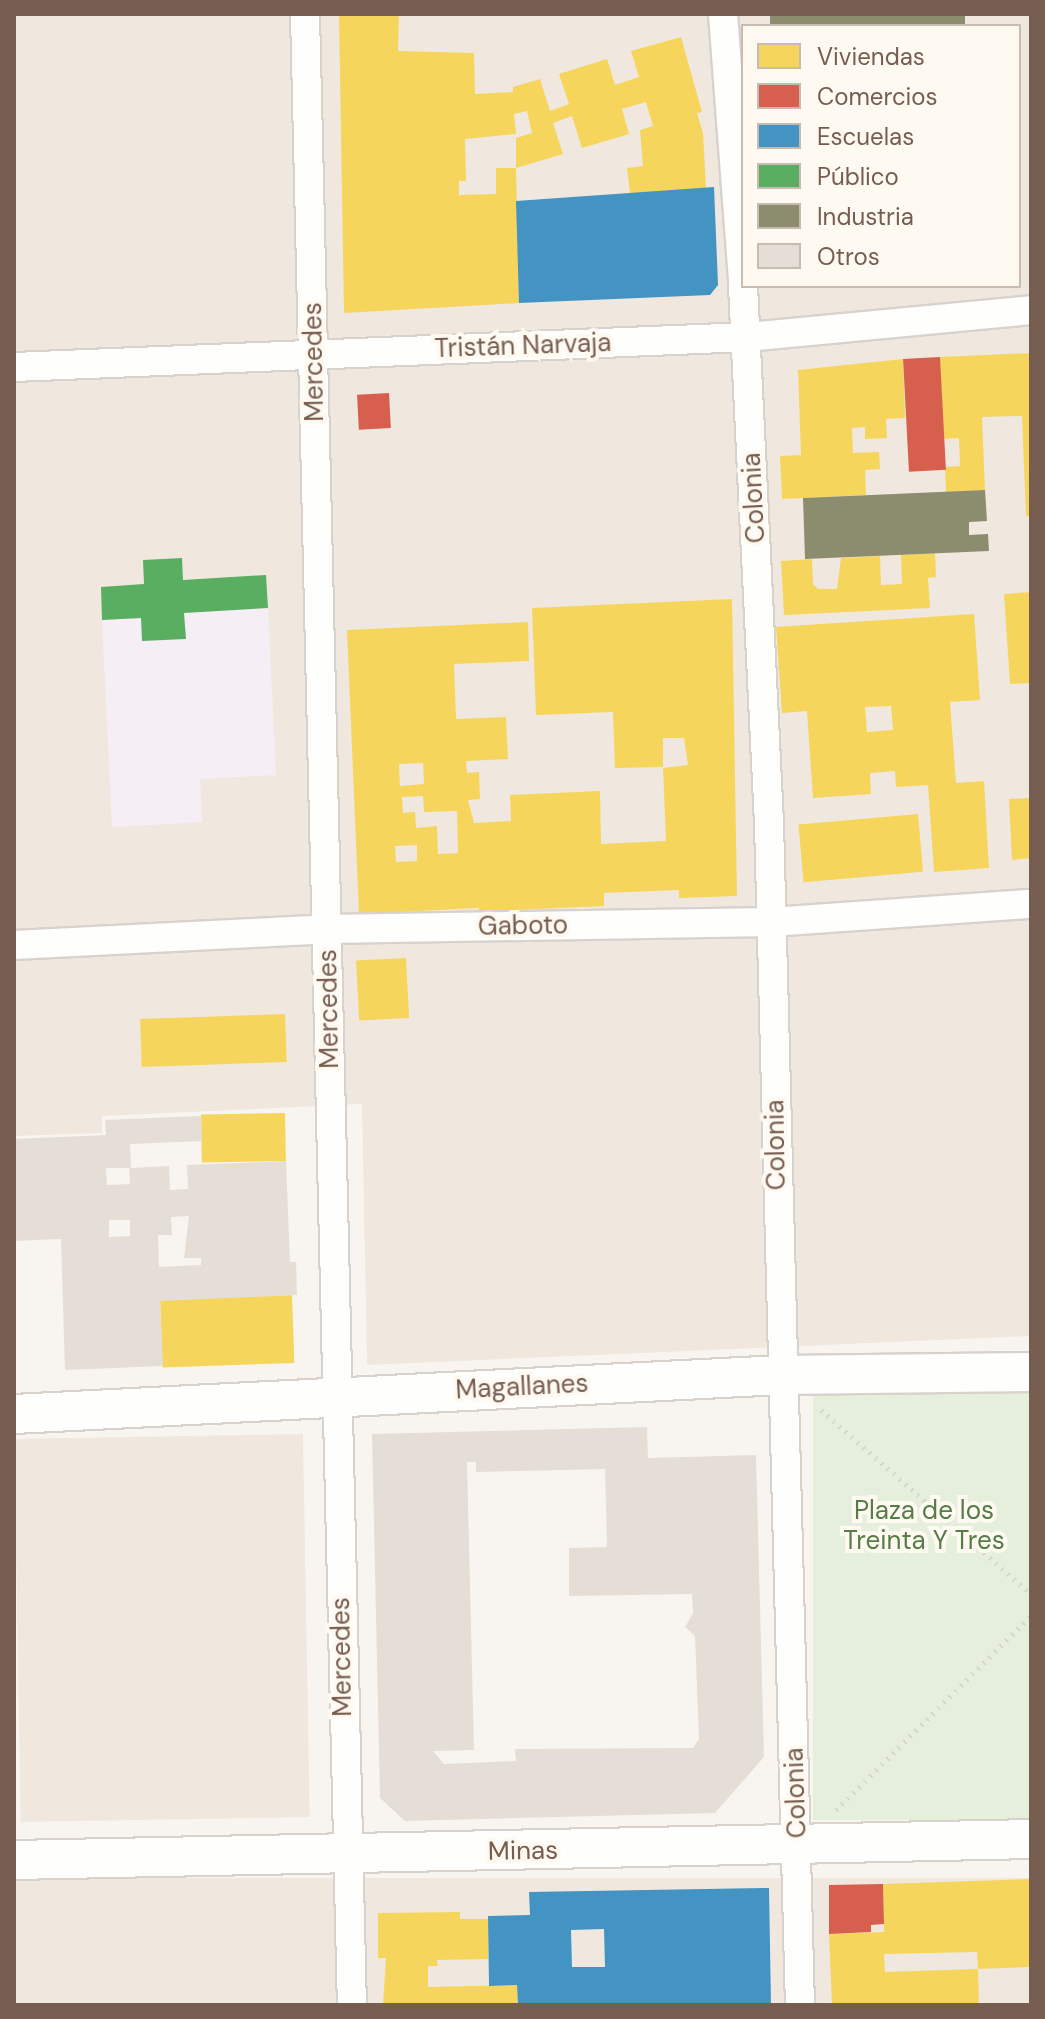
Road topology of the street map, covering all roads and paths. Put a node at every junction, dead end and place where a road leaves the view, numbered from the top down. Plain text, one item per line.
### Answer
1 (305, 14) edge
2 (723, 14) edge
3 (741, 257) edge
4 (743, 288) edge
5 (1031, 310) edge
6 (747, 337) junction
7 (314, 354) junction
8 (14, 367) edge
9 (1031, 904) edge
10 (771, 922) junction
11 (327, 929) junction
12 (14, 945) edge
13 (1031, 1372) edge
14 (781, 1375) junction
15 (337, 1396) junction
16 (14, 1414) edge
17 (1031, 1594) edge
18 (1031, 1616) edge
19 (1031, 1839) edge
20 (798, 1848) junction
21 (345, 1853) junction
22 (14, 1860) edge
23 (352, 2005) edge
24 (800, 2005) edge

1 - 7 street, Mercedes
2 - 3 street, Colonia
4 - 6 street, Colonia
5 - 6 street, Tristán Narvaja
6 - 7 street, Tristán Narvaja
6 - 10 street, Colonia
7 - 8 street, Tristán Narvaja
7 - 11 street, Mercedes
9 - 10 street, Gaboto
10 - 11 street, Gaboto
10 - 14 street, Colonia
11 - 12 street, Gaboto
11 - 15 street, Mercedes
13 - 14 street, Magallanes
14 - 15 street, Magallanes
14 - 17 path
14 - 20 street, Colonia
15 - 16 street, Magallanes
15 - 21 street, Mercedes
18 - 20 path
19 - 20 street, Minas
20 - 21 street, Minas
20 - 24 street, Colonia
21 - 22 street, Minas
21 - 23 street, Mercedes

